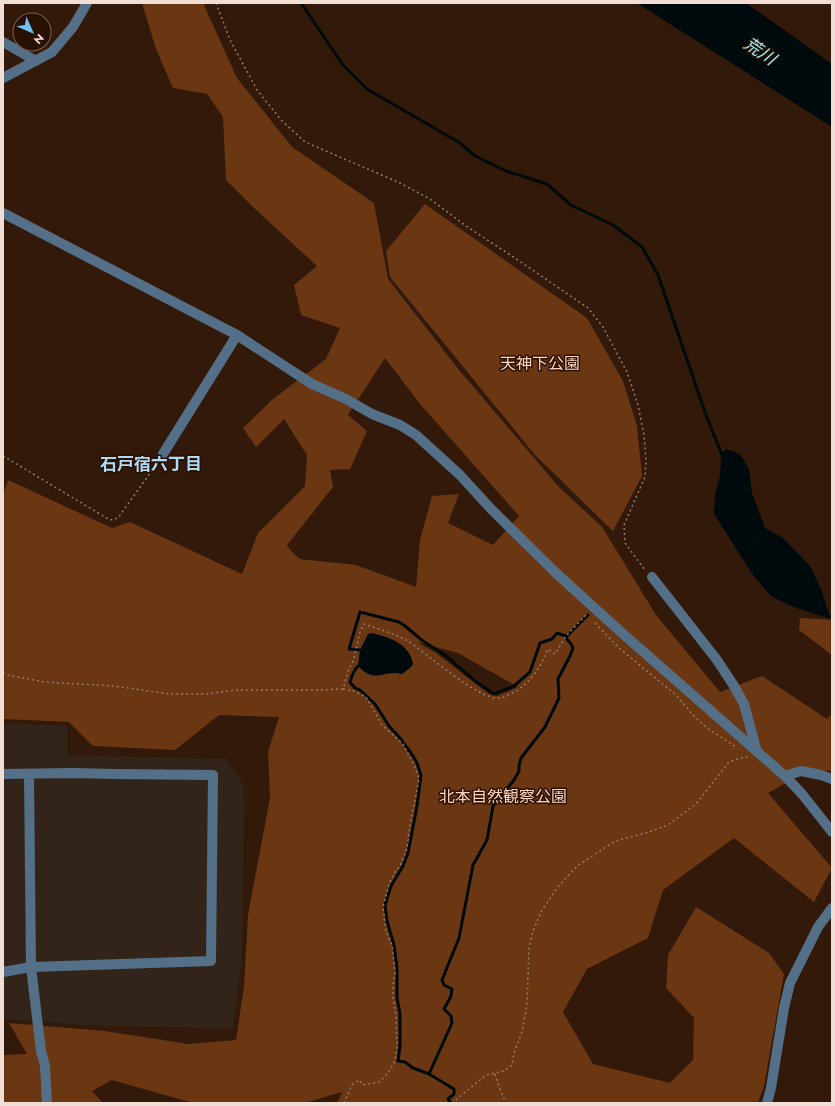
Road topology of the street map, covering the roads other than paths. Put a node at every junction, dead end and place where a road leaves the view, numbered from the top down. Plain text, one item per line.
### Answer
1 (87, 3) edge
2 (3, 42) edge
3 (36, 61) junction
4 (3, 78) edge
5 (3, 213) edge
6 (237, 335) junction
7 (163, 454) road end
8 (652, 577) road end
9 (755, 754) junction
10 (3, 774) edge
11 (30, 774) junction
12 (785, 776) junction
13 (832, 779) edge
14 (832, 832) edge
15 (832, 908) edge
16 (32, 967) junction
17 (3, 972) edge
18 (47, 1103) edge
19 (767, 1103) edge

1 - 3 street
2 - 3 street
3 - 4 street
5 - 6 street
6 - 7 street
6 - 9 street
8 - 9 street
9 - 12 street
10 - 11 street
11 - 16 street
11 - 16 street
12 - 13 street
12 - 14 street
15 - 19 street
16 - 17 street
16 - 18 street

